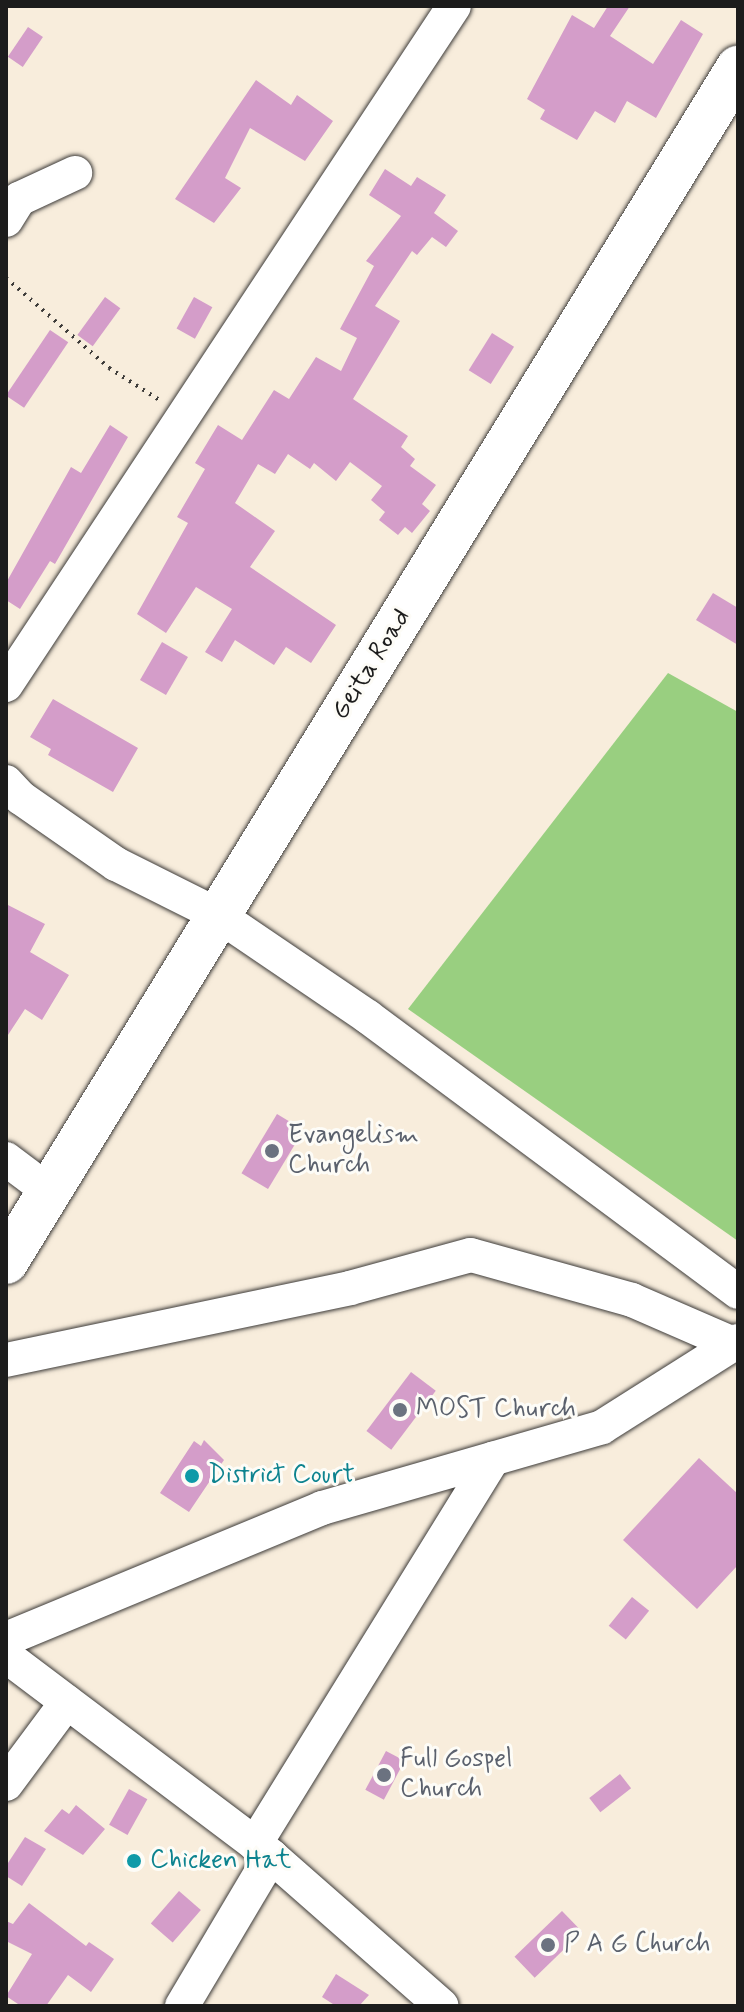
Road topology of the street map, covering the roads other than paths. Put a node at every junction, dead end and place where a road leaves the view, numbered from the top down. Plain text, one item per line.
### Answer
1 (454, 6) edge
2 (738, 68) edge
3 (75, 173) dead end
4 (6, 220) edge
5 (6, 685) edge
6 (6, 782) edge
7 (218, 915) junction
8 (6, 1159) edge
9 (50, 1192) junction
10 (6, 1262) edge
11 (738, 1292) edge
12 (736, 1343) edge
13 (6, 1360) edge
14 (493, 1458) junction
15 (6, 1639) edge
16 (6, 1656) edge
17 (67, 1702) junction
18 (6, 1784) edge
19 (263, 1850) junction
20 (182, 2006) edge
21 (442, 2006) edge

1 - 5 street
2 - 7 main road, Geita Road
3 - 4 street
6 - 7 street
7 - 9 main road, Geita Road
7 - 11 street
8 - 9 street
9 - 10 main road, Geita Road
12 - 13 street
12 - 14 street
14 - 15 street
14 - 19 street
16 - 17 street
17 - 18 street
17 - 19 street
19 - 20 street
19 - 21 street

